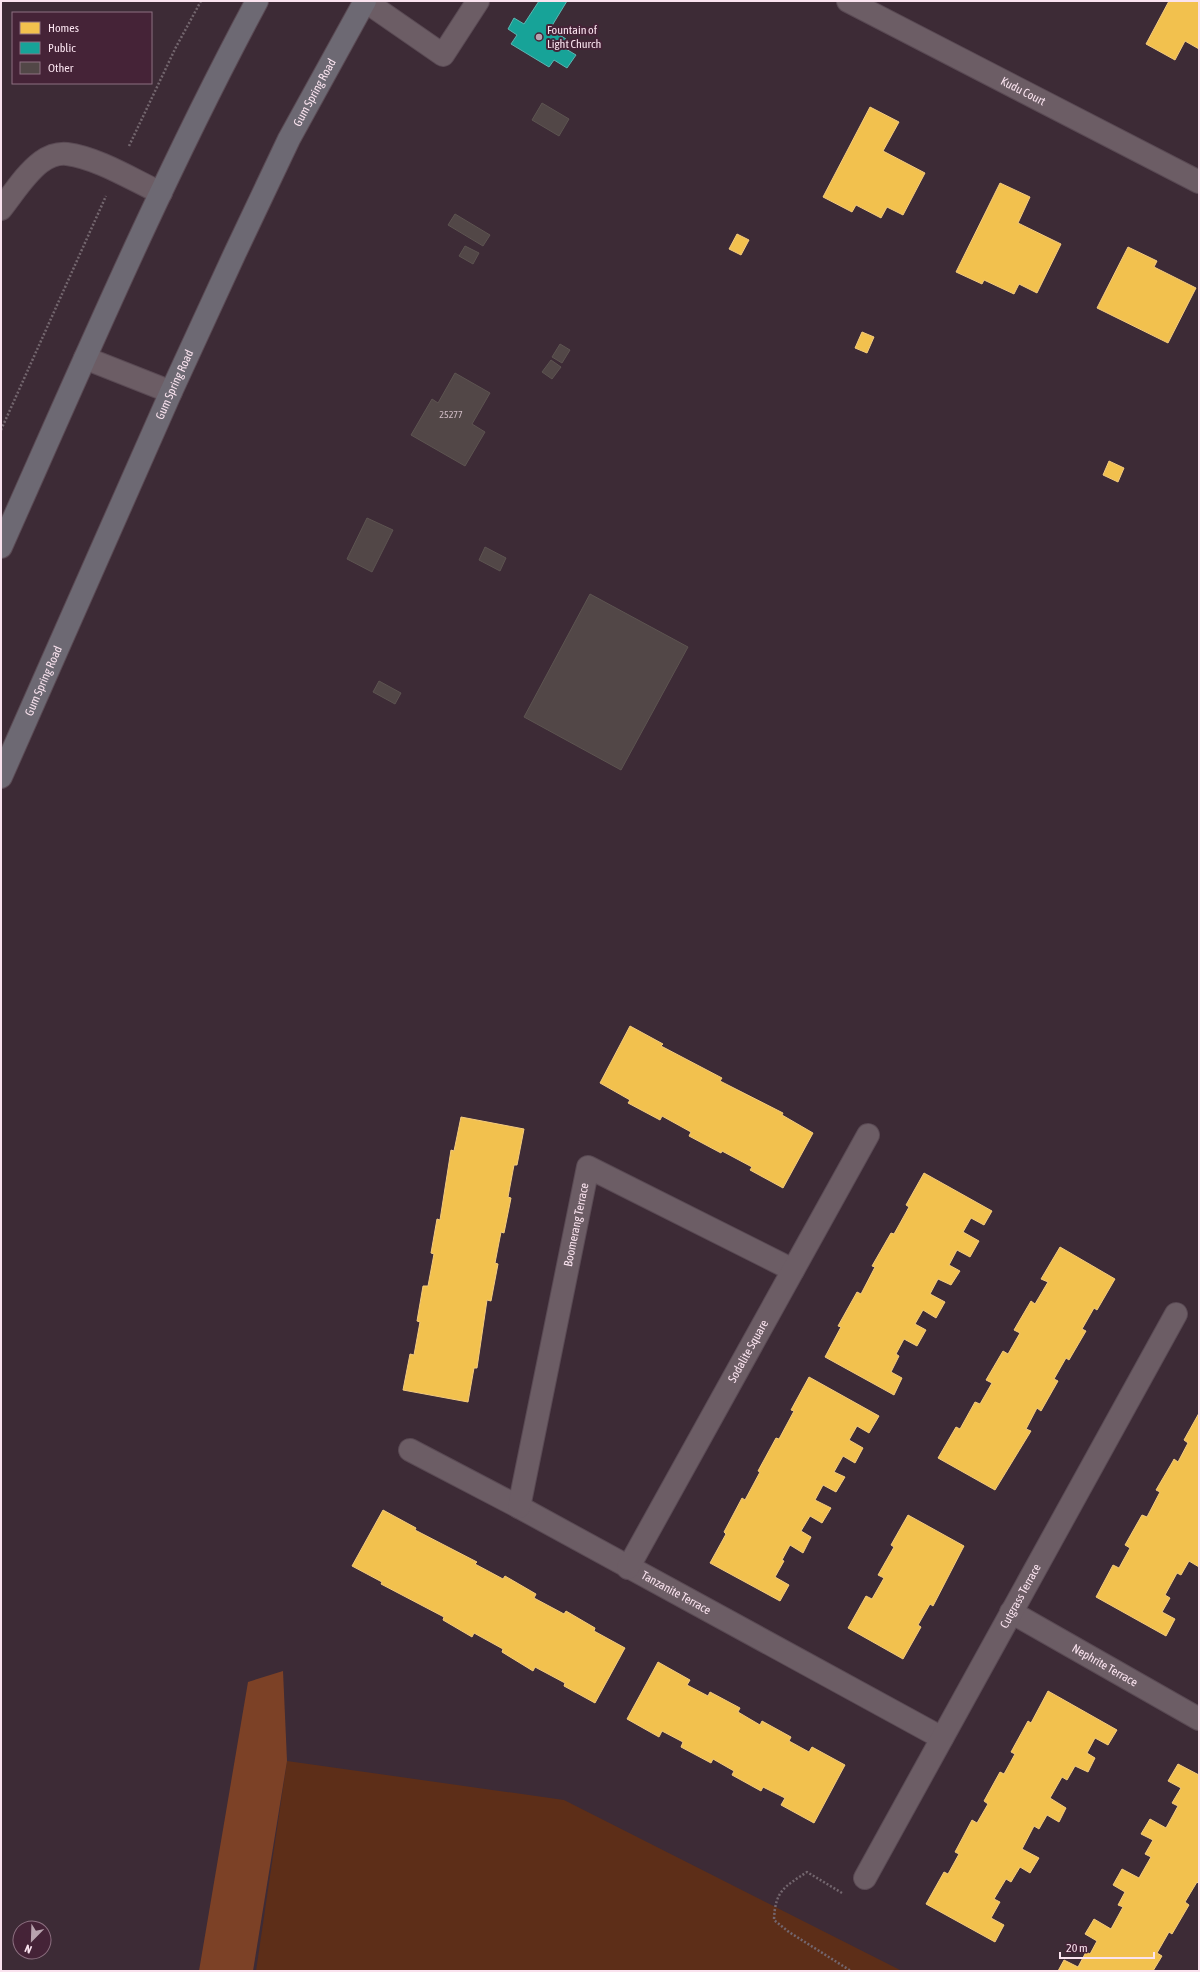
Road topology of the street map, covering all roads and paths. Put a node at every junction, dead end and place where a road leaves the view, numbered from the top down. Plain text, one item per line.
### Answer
1 (200, 1) edge
2 (257, 1) edge
3 (365, 1) edge
4 (478, 1) edge
5 (848, 1) edge
6 (117, 172) junction
7 (1199, 182) edge
8 (161, 193) junction
9 (1, 209) edge
10 (85, 358) junction
11 (171, 392) junction
12 (1, 430) edge
13 (1, 547) edge
14 (1, 777) edge
15 (868, 1135) dead end
16 (793, 1270) junction
17 (1176, 1314) dead end
18 (410, 1450) dead end
19 (519, 1507) junction
20 (628, 1568) junction
21 (1011, 1612) junction
22 (1199, 1719) edge
23 (942, 1738) junction
24 (807, 1872) dead end
25 (865, 1878) dead end
26 (851, 1971) edge

1 - 6 path
2 - 8 main road
3 - 4 street
3 - 11 main road, Gum Spring Road
5 - 7 street, Kudu Court
6 - 8 street
6 - 9 street
6 - 12 path
8 - 10 main road
10 - 11 street
10 - 13 main road
11 - 14 main road, Gum Spring Road
15 - 16 street, Sodalite Square
16 - 19 street, Boomerang Terrace
16 - 20 street, Sodalite Square
17 - 21 street, Cutgrass Terrace
18 - 19 street, Tanzanite Terrace
19 - 20 street, Tanzanite Terrace
20 - 23 street, Tanzanite Terrace
21 - 22 street, Nephrite Terrace
21 - 23 street, Cutgrass Terrace
23 - 25 street, Cutgrass Terrace
24 - 26 path

